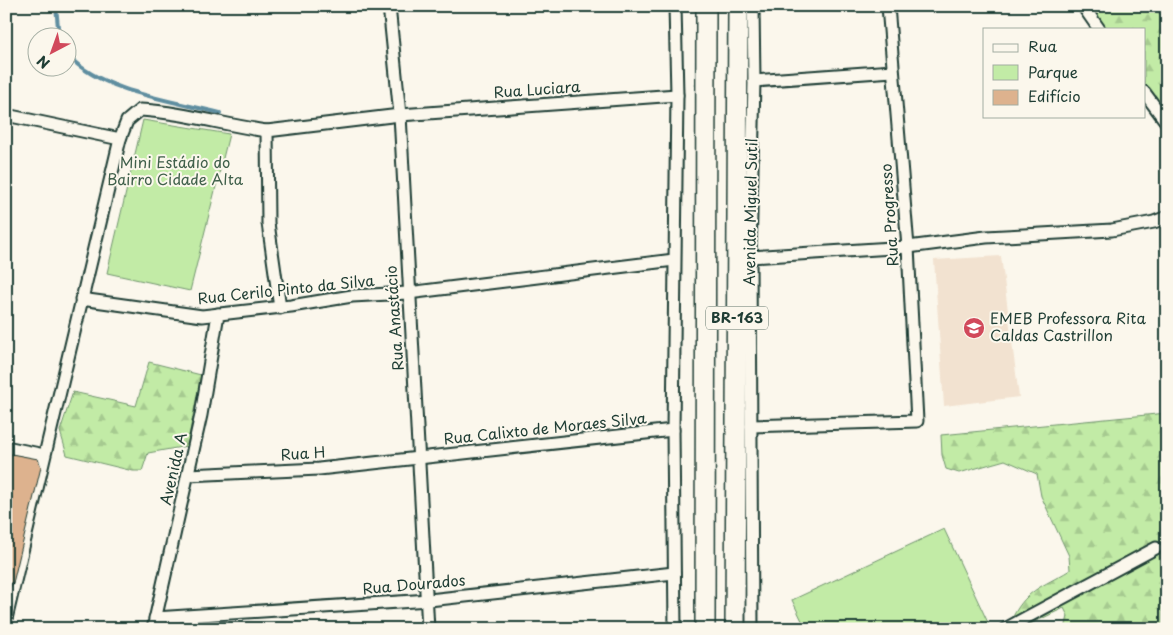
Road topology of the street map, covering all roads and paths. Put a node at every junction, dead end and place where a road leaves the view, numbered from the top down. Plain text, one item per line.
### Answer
1 (389, 6) edge
2 (675, 6) edge
3 (706, 6) edge
4 (738, 6) edge
5 (752, 6) edge
6 (888, 6) edge
7 (1083, 6) edge
8 (1098, 28) edge
9 (893, 71) junction
10 (754, 81) junction
11 (677, 95) junction
12 (1146, 95) edge
13 (6, 115) edge
14 (400, 115) junction
15 (1167, 123) edge
16 (267, 131) junction
17 (120, 140) junction
18 (1167, 217) edge
19 (908, 247) junction
20 (750, 257) junction
21 (674, 260) junction
22 (408, 293) junction
23 (81, 299) junction
24 (280, 308) junction
25 (218, 314) junction
26 (750, 426) junction
27 (673, 430) junction
28 (6, 447) edge
29 (44, 455) junction
30 (420, 457) junction
31 (188, 475) junction
32 (1156, 548) dead end
33 (674, 573) junction
34 (9, 593) edge
35 (429, 600) junction
36 (6, 619) edge
37 (154, 623) edge
38 (428, 629) edge
39 (675, 629) edge
40 (704, 629) edge
41 (735, 629) edge
42 (752, 629) edge
43 (1005, 629) edge

1 - 14 street, Rua Anastácio
2 - 11 street
3 - 40 main road, BR-163
4 - 41 main road, Avenida Miguel Sutil / BR-163
5 - 10 street, Avenida Miguel Sutil
6 - 9 street, Rua Progresso
7 - 8 street
9 - 10 street
9 - 19 street, Rua Progresso
10 - 20 street, Avenida Miguel Sutil
11 - 14 street, Rua Luciara
11 - 21 street
12 - 15 street
13 - 17 street
14 - 16 street, Rua Luciara
14 - 22 street, Rua Anastácio
16 - 17 street, Rua Luciara
16 - 24 street
17 - 23 street, Rua Luciara
18 - 19 street
19 - 20 street
19 - 26 street, Rua Progresso
20 - 26 street, Avenida Miguel Sutil
21 - 22 street, Rua Cerilo Pinto da Silva
21 - 27 street
22 - 24 street, Rua Cerilo Pinto da Silva
22 - 30 street, Rua Anastácio
23 - 25 street, Rua Cerilo Pinto da Silva
23 - 29 street, Rua Luciara
24 - 25 street, Rua Cerilo Pinto da Silva
25 - 31 street, Avenida A
26 - 42 street, Avenida Miguel Sutil
27 - 30 street, Rua Calixto de Moraes Silva
27 - 33 street
28 - 29 street
29 - 34 street, Rua Luciara
30 - 31 street, Rua H
30 - 35 street, Rua Anastácio
31 - 37 street, Avenida A
32 - 43 street
33 - 35 street, Rua Dourados
33 - 39 street
34 - 36 street, Rua Luciara
35 - 37 street, Rua Dourados
35 - 38 street, Rua Anastácio

